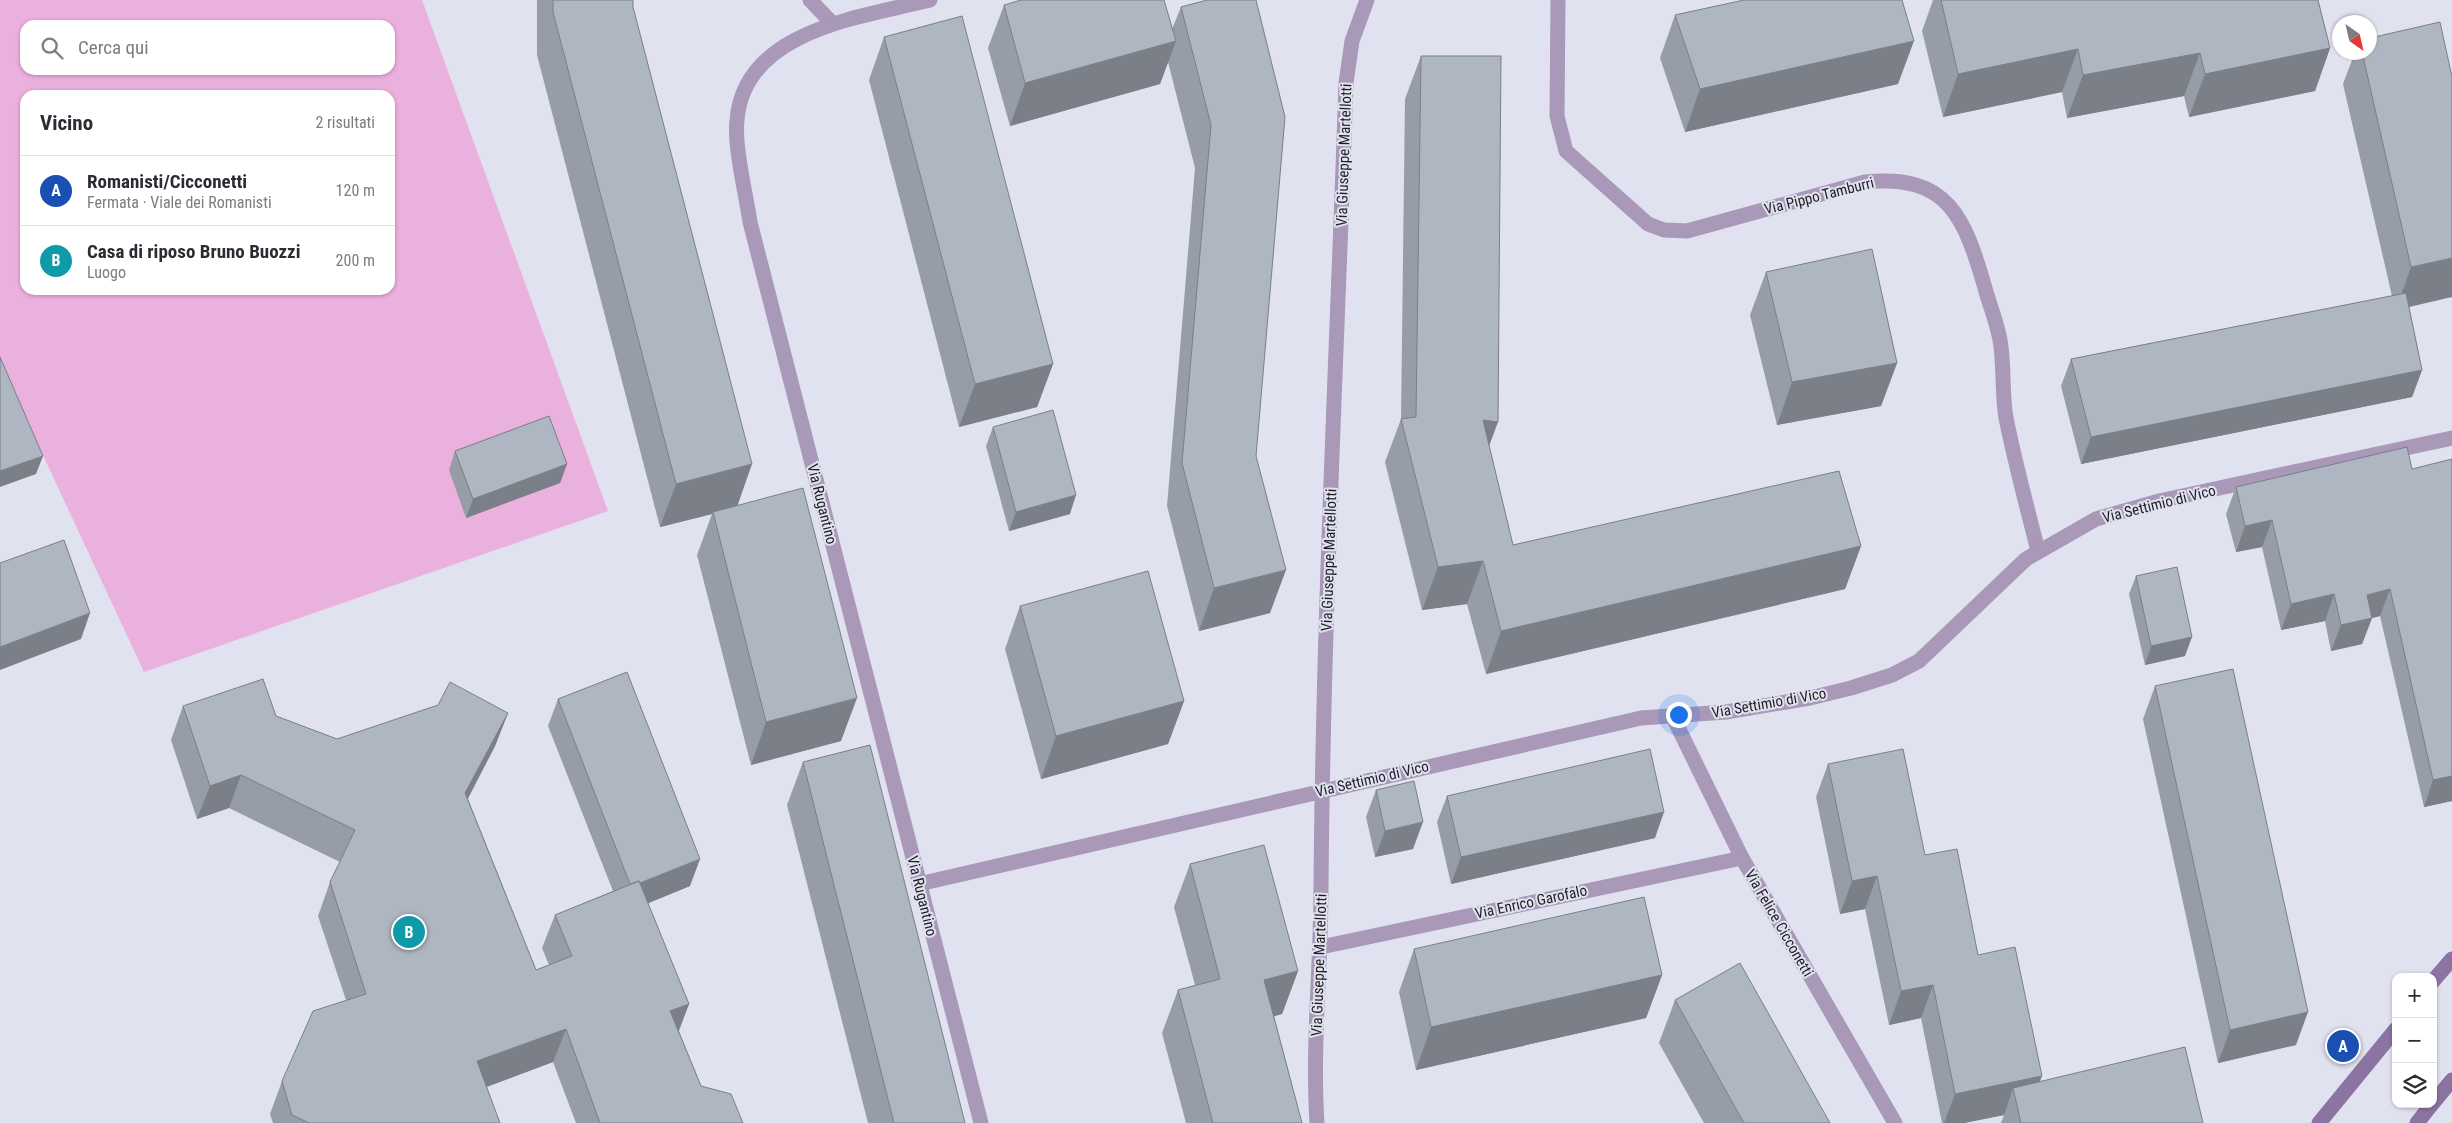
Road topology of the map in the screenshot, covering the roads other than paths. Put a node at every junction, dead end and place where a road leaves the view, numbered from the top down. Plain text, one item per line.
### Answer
1 (810, 0) edge
2 (930, 0) edge
3 (1367, 0) edge
4 (1558, 0) edge
5 (833, 24) junction
6 (2452, 438) edge
7 (2038, 551) junction
8 (1673, 717) junction
9 (1322, 790) junction
10 (1742, 858) junction
11 (919, 884) junction
12 (1321, 947) junction
13 (2452, 959) edge
14 (2437, 976) edge
15 (2392, 1034) edge
16 (2452, 1080) edge
17 (2437, 1098) edge
18 (2429, 1108) edge
19 (981, 1123) edge
20 (1317, 1123) edge
21 (1894, 1123) edge
22 (2319, 1123) edge
23 (2417, 1123) edge

1 - 5 street
2 - 5 street, Via Rugantino
3 - 9 street, Via Giuseppe Martellotti
4 - 7 street, Via Pippo Tamburri
5 - 11 street, Via Rugantino
6 - 7 street, Via Settimio di Vico
7 - 8 street, Via Settimio di Vico
8 - 9 street, Via Settimio di Vico
8 - 10 street, Via Felice Cicconetti
9 - 11 street, Via Settimio di Vico
9 - 12 street, Via Giuseppe Martellotti
10 - 12 street, Via Enrico Garofalo
10 - 21 street, Via Felice Cicconetti
11 - 19 street, Via Rugantino
12 - 20 street, Via Giuseppe Martellotti
13 - 14 street
15 - 22 street
16 - 17 street
18 - 23 street

